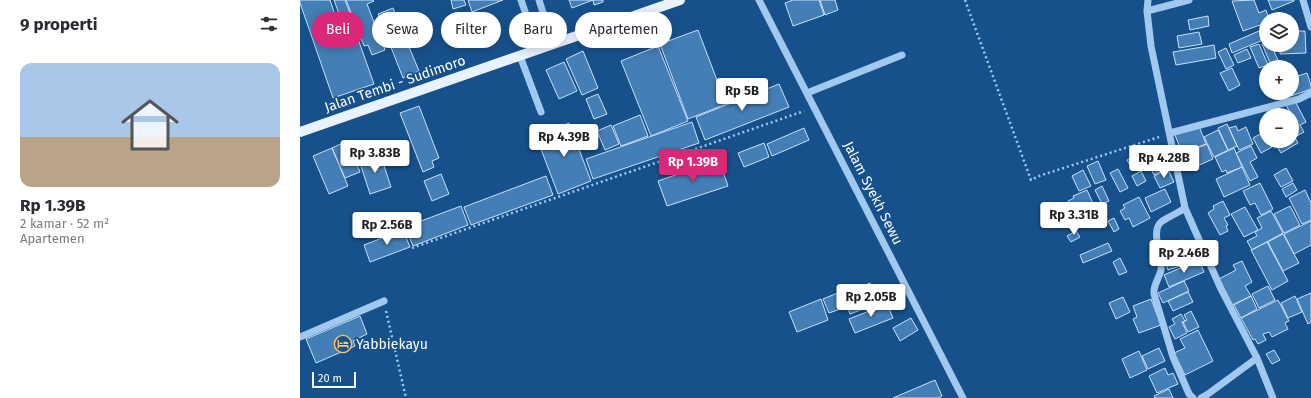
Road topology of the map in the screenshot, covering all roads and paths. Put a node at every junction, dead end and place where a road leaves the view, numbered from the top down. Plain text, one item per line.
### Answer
1 (521, 0) edge
2 (539, 0) edge
3 (680, 0) edge
4 (759, 0) edge
5 (965, 0) edge
6 (1148, 0) edge
7 (1189, 0) edge
8 (1302, 0) edge
9 (1147, 11) junction
10 (543, 12) edge
11 (1311, 27) edge
12 (567, 39) edge
13 (541, 48) edge
14 (538, 49) junction
15 (902, 55) dead end
16 (520, 56) junction
17 (807, 93) junction
18 (1311, 93) edge
19 (814, 108) junction
20 (541, 112) dead end
21 (300, 132) edge
22 (1170, 133) junction
23 (1185, 208) junction
24 (412, 248) dead end
25 (384, 301) joint
26 (300, 337) edge
27 (1257, 358) junction
28 (406, 398) edge
29 (963, 398) edge
30 (1193, 398) edge
31 (1201, 398) edge
32 (1272, 398) edge

1 - 14 street
2 - 10 street
3 - 12 main road, Jalan Tembi - Sudimoro
4 - 17 street, Jalam Syekh Sewu
5 - 22 path
6 - 9 street
7 - 9 street
8 - 11 street
9 - 22 street
13 - 14 main road, Jalan Tembi - Sudimoro
14 - 16 main road, Jalan Tembi - Sudimoro
15 - 17 street
16 - 20 street
16 - 21 main road, Jalan Tembi - Sudimoro
17 - 19 street, Jalam Syekh Sewu
18 - 22 street
19 - 24 path
19 - 29 street, Jalam Syekh Sewu
22 - 23 street
23 - 27 street
23 - 30 street
25 - 26 street
25 - 28 path
27 - 31 street
27 - 32 street

